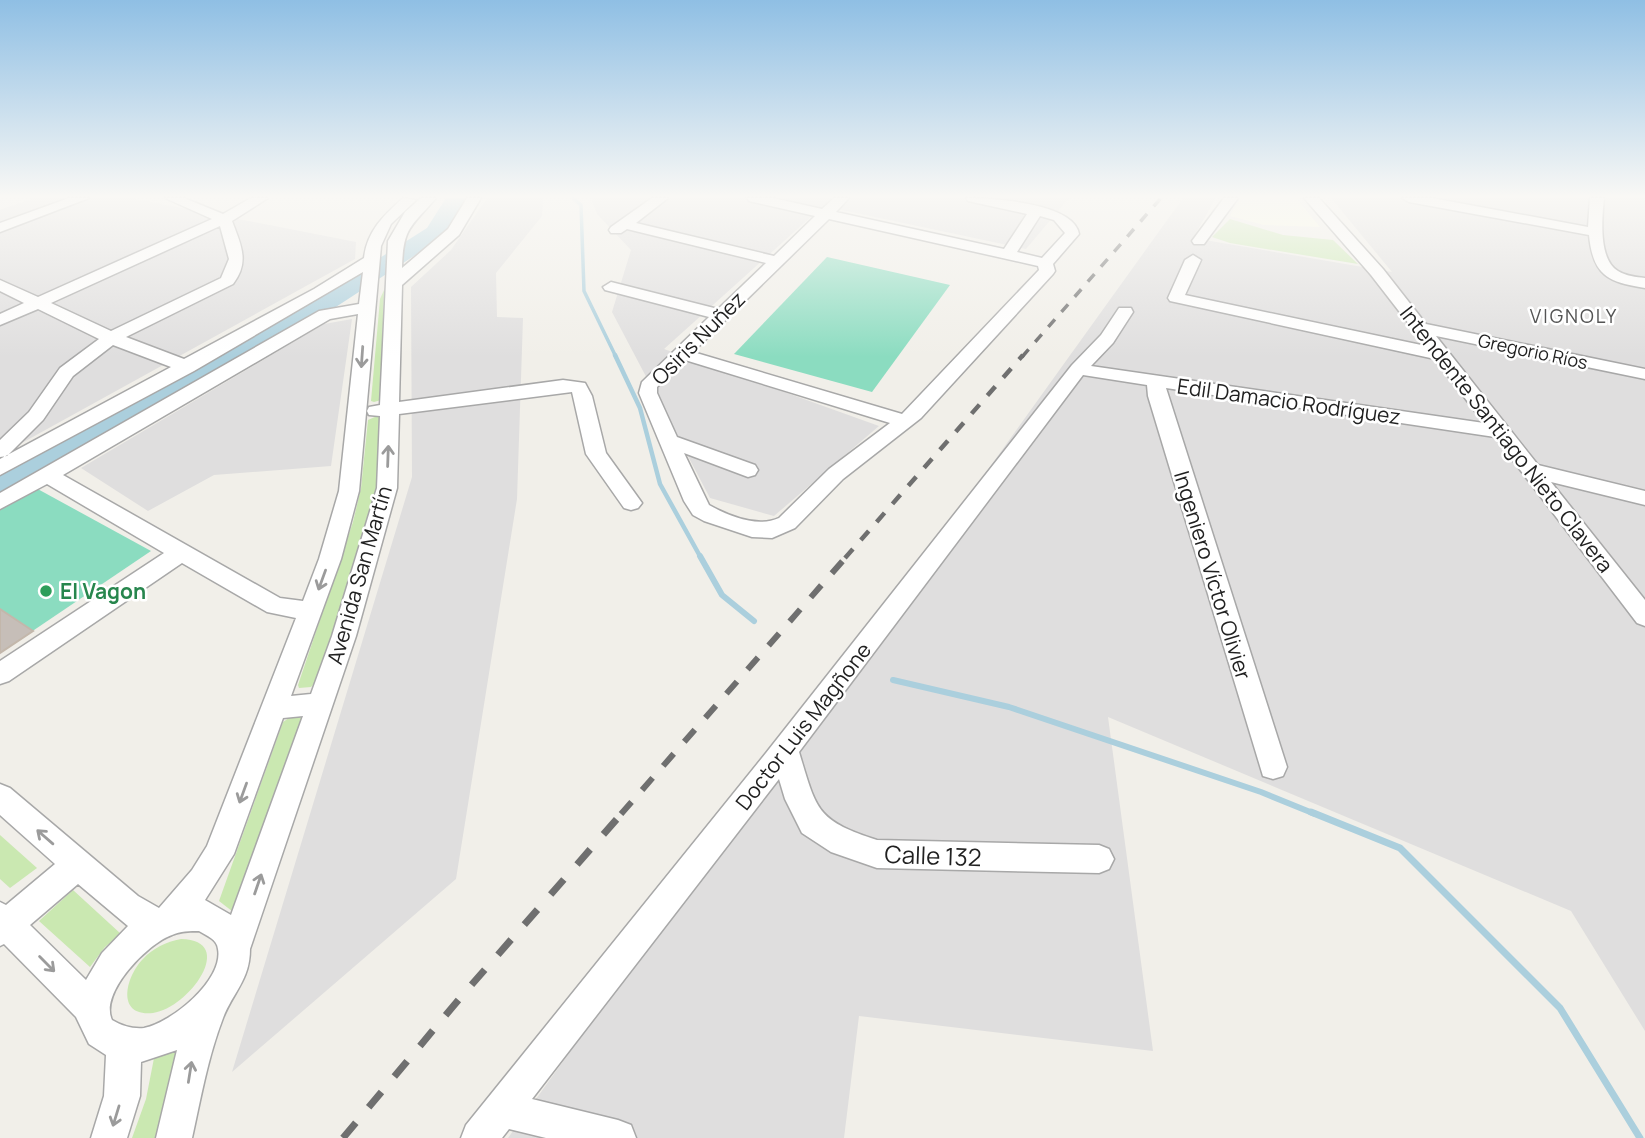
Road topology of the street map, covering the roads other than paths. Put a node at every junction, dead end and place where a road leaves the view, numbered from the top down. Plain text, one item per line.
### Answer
1 (153, 251) edge
2 (234, 251) edge
3 (375, 251) edge
4 (394, 251) edge
5 (426, 251) edge
6 (729, 251) edge
7 (786, 251) edge
8 (991, 251) edge
9 (1010, 251) edge
10 (1056, 251) edge
11 (1358, 251) edge
12 (1600, 251) edge
13 (1008, 255) junction
14 (1192, 260) dead end
15 (776, 261) junction
16 (1045, 263) junction
17 (393, 273) junction
18 (369, 281) junction
19 (1645, 283) edge
20 (0, 285) edge
21 (611, 287) dead end
22 (38, 303) junction
23 (1125, 312) dead end
24 (720, 315) junction
25 (0, 320) edge
26 (1421, 328) junction
27 (111, 338) junction
28 (682, 354) junction
29 (1441, 355) junction
30 (188, 367) junction
31 (1078, 369) junction
32 (1645, 374) edge
33 (1156, 382) junction
34 (390, 409) junction
35 (358, 414) junction
36 (904, 421) junction
37 (1501, 432) junction
38 (670, 441) junction
39 (4, 458) edge
40 (748, 470) dead end
41 (1531, 470) junction
42 (47, 475) junction
43 (1645, 498) edge
44 (0, 502) edge
45 (631, 503) dead end
46 (180, 553) junction
47 (311, 611) junction
48 (1645, 617) edge
49 (0, 674) edge
50 (320, 704) junction
51 (275, 708) junction
52 (785, 750) junction
53 (1273, 767) dead end
54 (0, 797) edge
55 (1098, 859) dead end
56 (77, 865) junction
57 (162, 923) junction
58 (2, 924) edge
59 (235, 948) junction
60 (213, 1003) junction
61 (93, 1010) junction
62 (124, 1045) junction
63 (502, 1109) junction
64 (109, 1138) edge
65 (174, 1138) edge
66 (479, 1138) edge
67 (618, 1138) edge

1 - 22 street
2 - 27 street
3 - 18 street, Avenida San Martín
4 - 17 street, Avenida San Martín
5 - 17 street
6 - 15 street
7 - 15 street, Osiris Nuñez
8 - 13 street
9 - 13 street
10 - 16 street
11 - 26 street, Intendente Santiago Nieto Clavera
12 - 19 street
13 - 16 street
14 - 29 street
15 - 24 street, Osiris Nuñez
16 - 36 street, Osiris Nuñez
17 - 34 street, Avenida San Martín
18 - 30 street
18 -> 35 street, Avenida San Martín
18 - 42 street
20 - 22 street
21 - 24 street
22 - 25 street
22 - 27 street
23 - 31 street, Doctor Luis Magñone
24 - 28 street, Osiris Nuñez
26 - 29 street, Intendente Santiago Nieto Clavera
26 - 32 street, Gregorio Ríos
27 - 30 street
27 - 39 street
28 - 36 street
28 - 38 street, Osiris Nuñez
29 - 37 street, Intendente Santiago Nieto Clavera
30 - 39 street
31 - 33 street, Edil Damacio Rodríguez
31 - 52 street, Doctor Luis Magñone
33 - 37 street, Edil Damacio Rodríguez
33 - 53 street, Ingeniero Víctor Olivier
34 - 35 street
34 - 45 street
50 -> 34 street, Avenida San Martín
35 -> 47 street, Avenida San Martín
36 - 38 street, Osiris Nuñez
37 - 41 street, Intendente Santiago Nieto Clavera
38 - 40 street
41 - 43 street
41 - 48 street, Intendente Santiago Nieto Clavera
42 - 44 street
42 - 46 street
46 - 47 street
46 - 49 street
47 - 51 street, Avenida San Martín
50 - 51 street
59 -> 50 street, Avenida San Martín
51 -> 57 street, Avenida San Martín
52 - 55 street, Calle 132
52 - 63 street, Doctor Luis Magñone
56 -> 54 street
56 - 57 street
56 - 58 street
57 - 59 street, Avenida San Martín
57 - 61 street, Avenida San Martín
58 -> 61 street
59 - 60 street, Avenida San Martín
60 - 62 street, Avenida San Martín
65 -> 60 street, Avenida San Martín
61 - 62 street
62 -> 64 street
63 - 66 street, Doctor Luis Magñone
63 - 67 street

